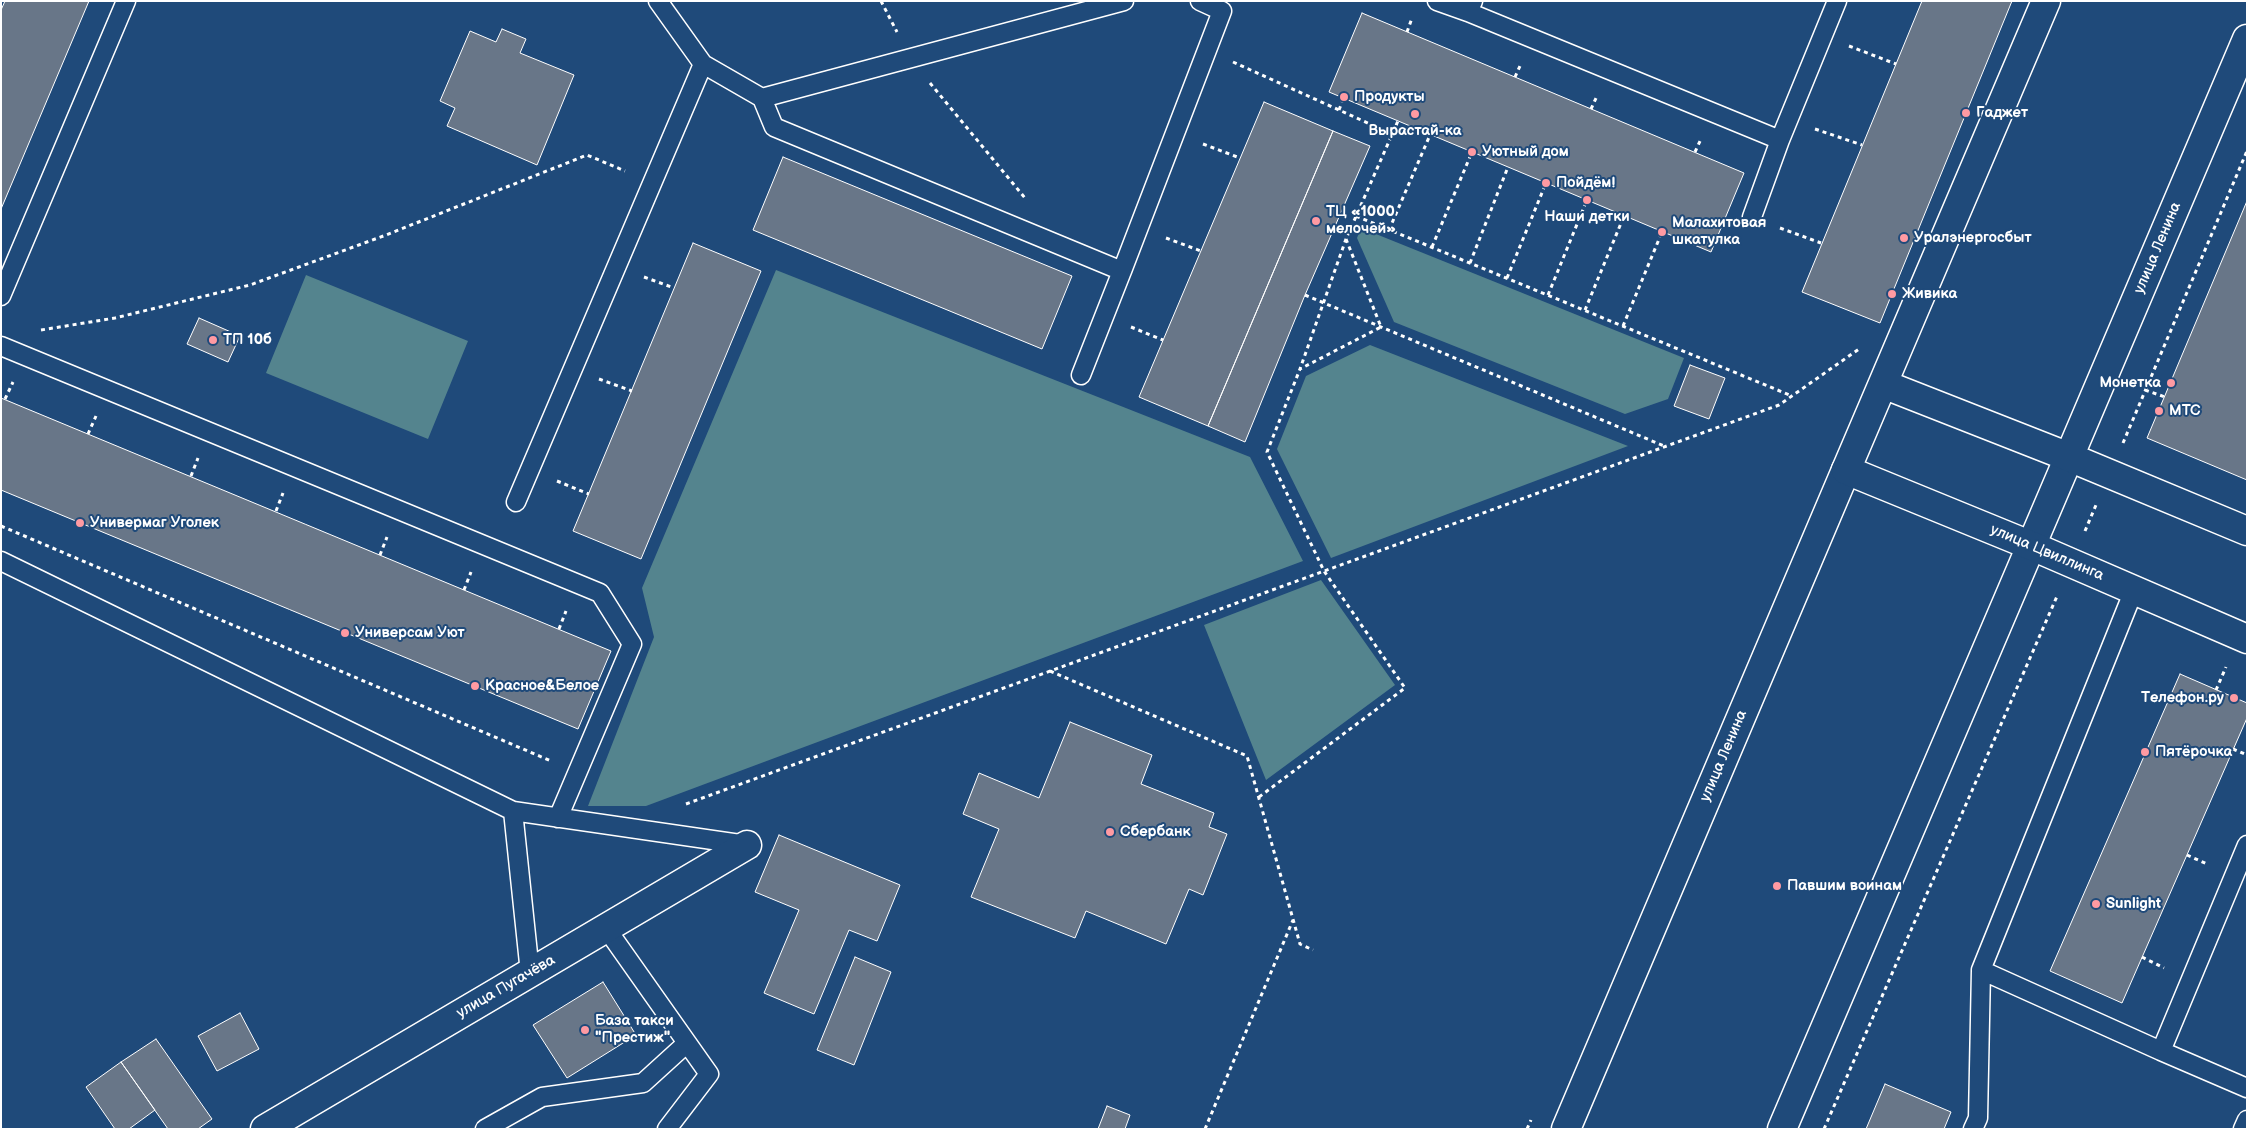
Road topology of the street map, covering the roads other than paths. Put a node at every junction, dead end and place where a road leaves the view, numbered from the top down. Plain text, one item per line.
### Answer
1 (126, 1) edge
2 (658, 1) edge
3 (1124, 1) edge
4 (1200, 1) edge
5 (1437, 1) edge
6 (1837, 1) edge
7 (2046, 1) edge
8 (1470, 7) edge
9 (2247, 39) edge
10 (703, 64) junction
11 (762, 98) junction
12 (1780, 140) junction
13 (1752, 217) road end
14 (1122, 272) junction
15 (1, 296) edge
16 (1, 346) edge
17 (1081, 376) dead end
18 (1883, 384) junction
19 (2070, 457) junction
20 (1846, 470) junction
21 (516, 502) dead end
22 (2247, 531) edge
23 (2032, 546) junction
24 (1, 561) edge
25 (2134, 590) junction
26 (2247, 639) edge
27 (513, 811) junction
28 (558, 818) junction
29 (747, 845) joint
30 (2247, 845) edge
31 (606, 928) junction
32 (1981, 970) junction
33 (530, 973) junction
34 (687, 1043) junction
35 (2161, 1051) junction
36 (2247, 1088) edge
37 (2247, 1120) edge
38 (264, 1129) edge
39 (485, 1129) edge
40 (667, 1129) edge
41 (1566, 1129) edge
42 (1782, 1129) edge
43 (1973, 1129) edge
44 (2243, 1129) edge

1 - 15 lane
2 - 10 lane
3 - 11 lane
4 - 14 lane
5 - 8 lane
6 - 12 lane
7 - 18 street, улица Ленина
8 - 12 lane
9 - 19 street, улица Ленина
10 - 11 lane
10 - 21 lane
11 - 14 lane
12 - 13 lane
14 - 17 lane
16 - 28 lane
18 - 19 street
18 - 20 street, улица Ленина
19 - 22 street
19 - 23 street, улица Ленина
20 - 23 street, улица Цвиллинга
20 - 41 street, улица Ленина
23 - 25 street, улица Цвиллинга
23 - 42 street, улица Ленина
24 - 27 lane
25 - 26 street, улица Цвиллинга
25 - 32 lane
27 - 28 lane
27 - 33 lane
28 - 29 lane
29 - 31 street, улица Пугачёва
30 - 35 lane
31 - 33 street, улица Пугачёва
31 - 34 lane
32 - 35 lane
32 - 43 lane
33 - 38 street, улица Пугачёва
34 - 39 lane
34 - 40 lane
35 - 36 lane
37 - 44 lane

